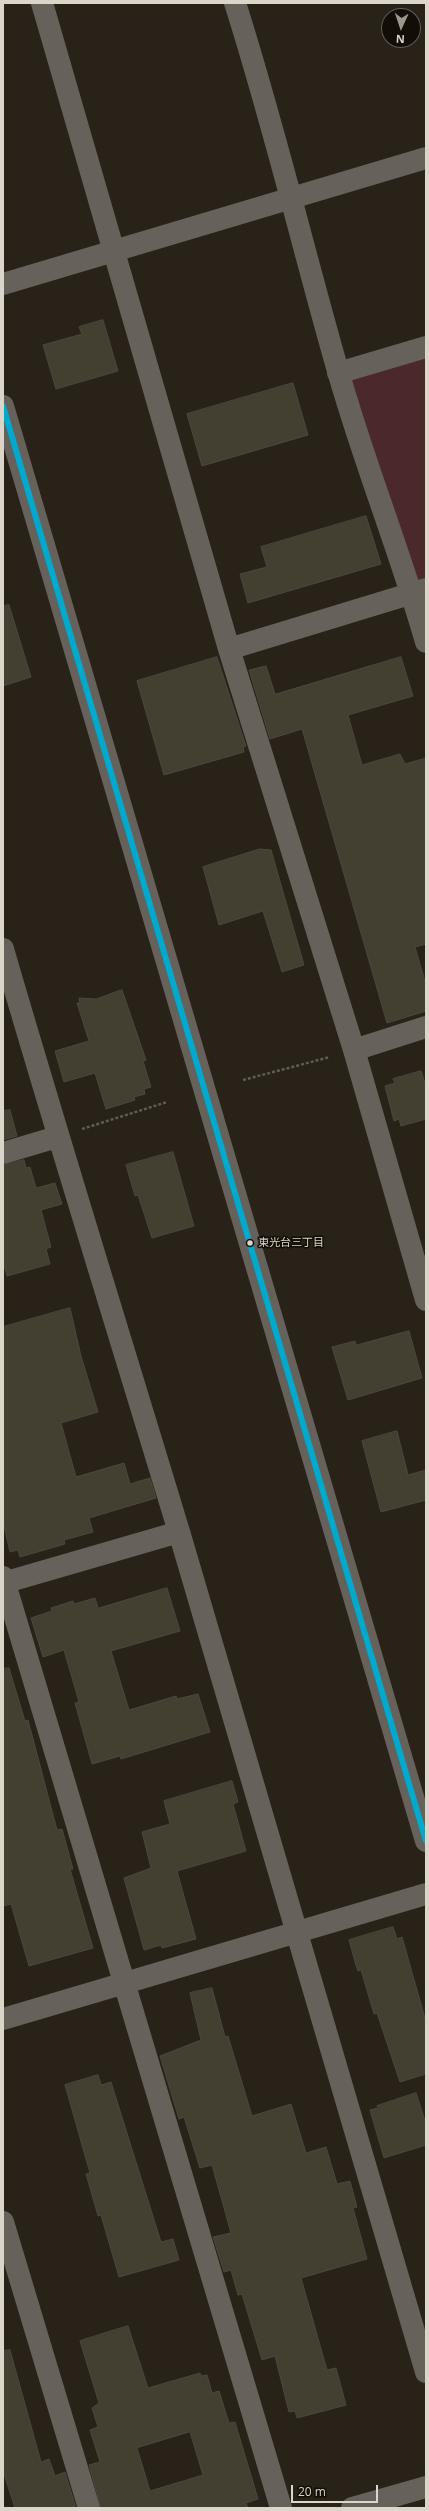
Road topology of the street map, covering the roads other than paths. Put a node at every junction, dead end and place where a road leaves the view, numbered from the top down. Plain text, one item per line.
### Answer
1 (42, 3) edge
2 (242, 5) edge
3 (426, 158) edge
4 (292, 198) junction
5 (114, 252) junction
6 (3, 284) edge
7 (426, 346) edge
8 (338, 373) junction
9 (3, 406) edge
10 (419, 591) edge
11 (426, 642) edge
12 (229, 649) junction
13 (3, 949) edge
14 (426, 1028) edge
15 (354, 1050) junction
16 (57, 1137) junction
17 (3, 1153) edge
18 (426, 1300) edge
19 (179, 1532) junction
20 (4, 1581) edge
21 (426, 1841) edge
22 (426, 1894) edge
23 (298, 1932) junction
24 (123, 1984) junction
25 (3, 2019) edge
26 (3, 2222) edge
27 (426, 2372) edge
28 (426, 2487) edge
29 (89, 2508) edge
30 (281, 2508) edge
31 (352, 2508) edge

1 - 5 street
2 - 4 street
3 - 4 street
4 - 5 street
4 - 8 street
5 - 6 street
5 - 12 street
7 - 8 street
8 - 10 street
9 - 21 street
10 - 11 street
10 - 12 street
12 - 15 street
13 - 16 street
14 - 15 street
15 - 18 street
16 - 17 street
16 - 19 street
19 - 20 street
19 - 23 street
20 - 24 street
22 - 23 street
23 - 24 street
23 - 27 street
24 - 25 street
24 - 30 street
26 - 29 street
28 - 31 street

